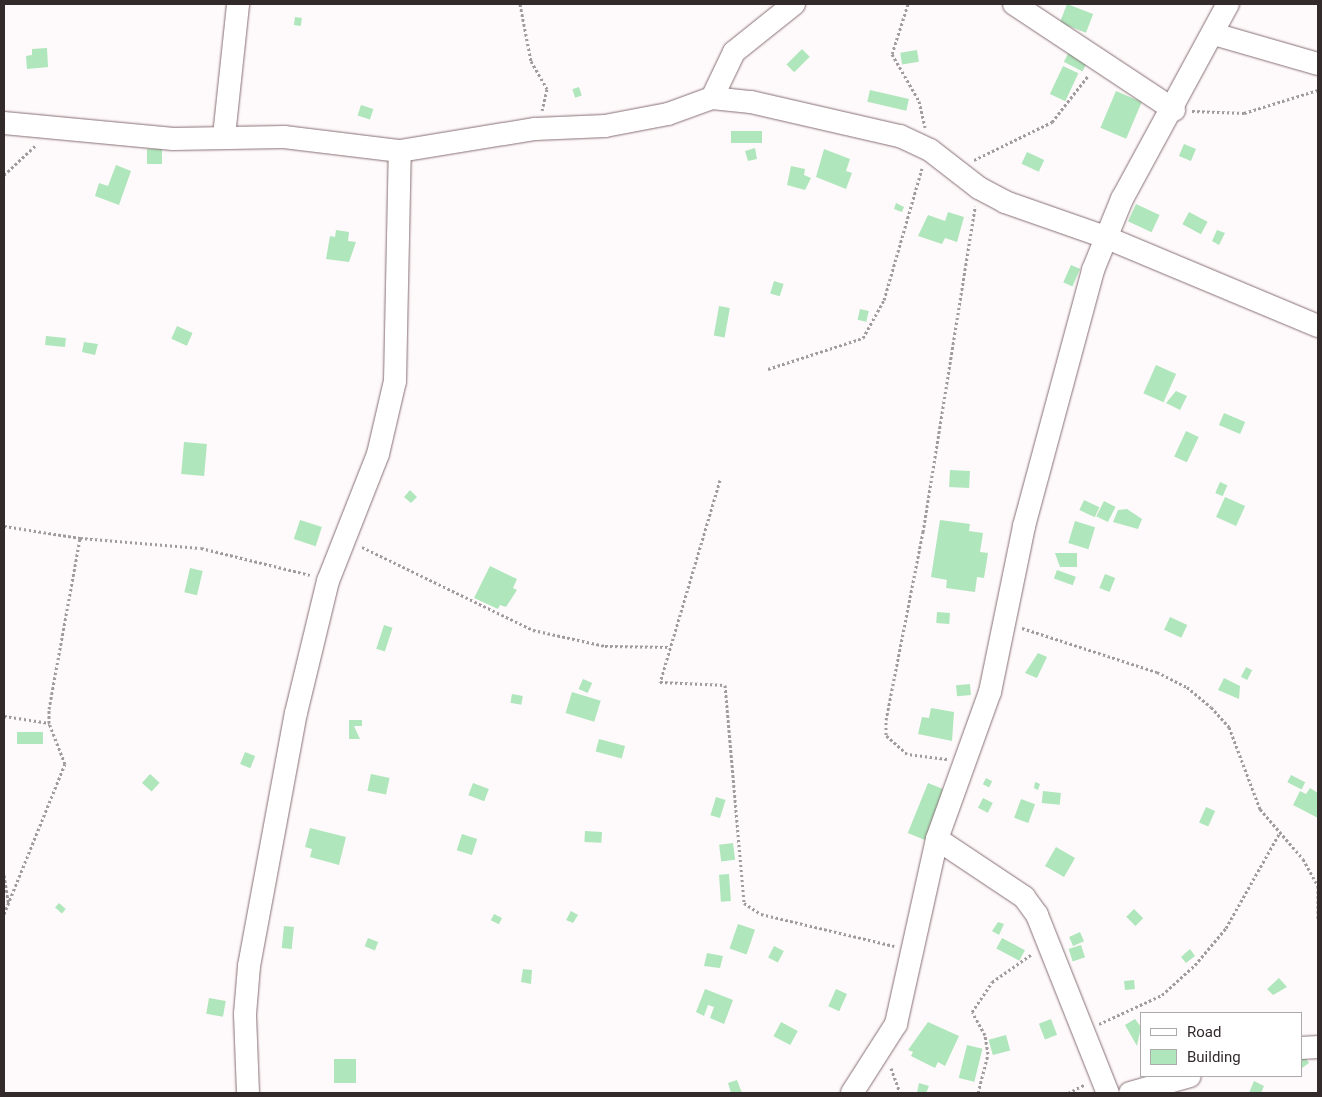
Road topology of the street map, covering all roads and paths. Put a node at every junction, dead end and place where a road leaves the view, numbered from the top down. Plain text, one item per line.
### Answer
1 (238, 4) edge
2 (520, 4) edge
3 (794, 4) edge
4 (908, 4) edge
5 (1014, 4) edge
6 (1228, 4) edge
7 (1214, 34) junction
8 (1098, 61) junction
9 (1318, 64) edge
10 (1318, 90) edge
11 (712, 98) junction
12 (1174, 110) junction
13 (4, 123) edge
14 (55, 126) junction
15 (535, 129) junction
16 (224, 136) junction
17 (930, 150) junction
18 (400, 151) junction
19 (954, 168) junction
20 (4, 175) edge
21 (979, 188) junction
22 (1074, 229) junction
23 (1105, 237) junction
24 (1093, 270) junction
25 (1318, 326) edge
26 (768, 369) dead end
27 (720, 480) dead end
28 (4, 526) edge
29 (344, 537) junction
30 (80, 538) junction
31 (328, 581) junction
32 (1005, 623) junction
33 (670, 647) junction
34 (4, 716) edge
35 (49, 723) junction
36 (967, 761) junction
37 (1280, 832) junction
38 (938, 839) junction
39 (4, 875) edge
40 (9, 906) junction
41 (4, 914) edge
42 (1318, 920) edge
43 (1049, 942) junction
44 (914, 951) junction
45 (1082, 1030) junction
46 (1318, 1047) edge
47 (1302, 1048) edge
48 (1186, 1077) edge
49 (248, 1093) edge
50 (852, 1093) edge
51 (978, 1093) edge
52 (1108, 1093) edge
53 (1130, 1093) edge

1 - 16 street
2 - 15 path
3 - 11 street
4 - 17 path
5 - 8 street
6 - 7 street
7 - 9 street
7 - 12 street
8 - 12 street
8 - 19 path
10 - 12 path
11 - 15 street
11 - 17 street
12 - 23 street
13 - 14 street
14 - 16 street
14 - 20 path
15 - 18 street
16 - 18 street
17 - 19 street
17 - 26 path
18 - 29 street
19 - 21 street
21 - 22 street
21 - 36 path
22 - 23 street
22 - 24 street
23 - 24 street
23 - 25 street
24 - 32 street
27 - 33 path
28 - 30 path
29 - 31 street
29 - 33 path
30 - 31 path
30 - 35 path
31 - 49 street
32 - 36 street
32 - 37 path
33 - 44 path
34 - 35 path
35 - 40 path
36 - 38 street
37 - 42 path
37 - 45 path
38 - 43 street
38 - 44 street
39 - 40 path
40 - 41 path
43 - 45 street
43 - 51 path
44 - 50 street
45 - 52 street
46 - 47 street
48 - 53 street

